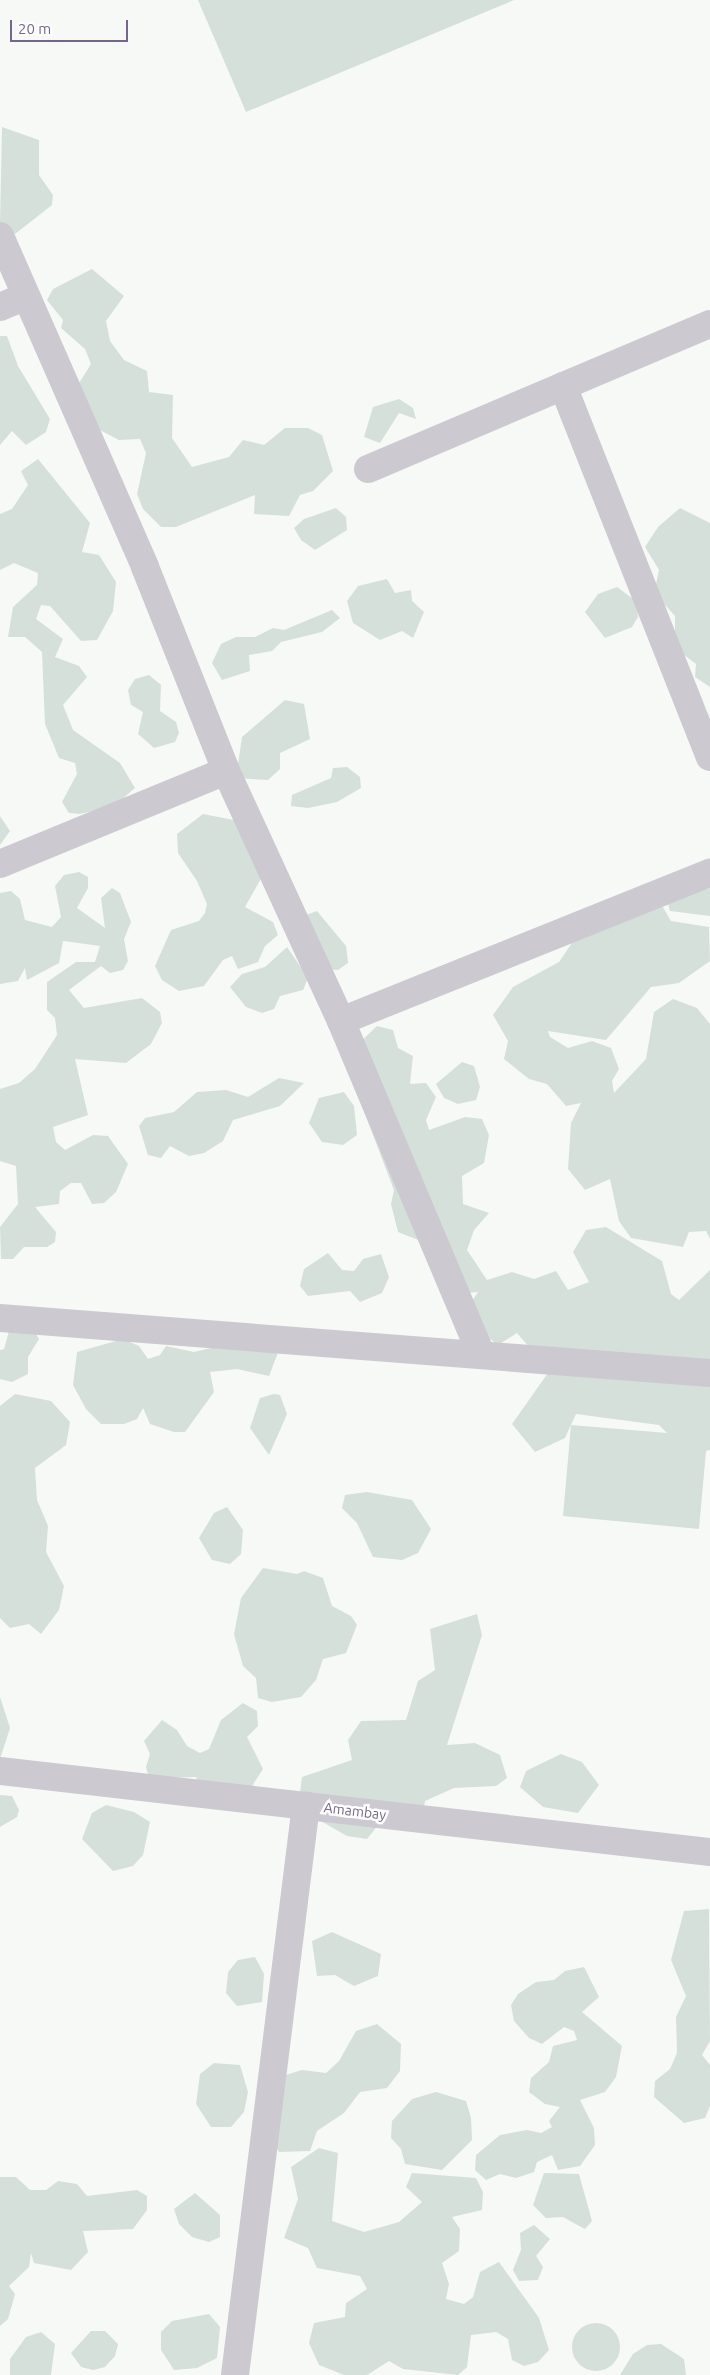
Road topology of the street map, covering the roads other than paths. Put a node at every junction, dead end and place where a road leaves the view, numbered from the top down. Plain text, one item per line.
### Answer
1 (0, 236) edge
2 (26, 296) junction
3 (0, 307) edge
4 (710, 324) edge
5 (564, 386) junction
6 (368, 469) dead end
7 (710, 757) edge
8 (226, 770) junction
9 (0, 864) edge
10 (710, 873) edge
11 (342, 1021) junction
12 (0, 1318) edge
13 (480, 1352) junction
14 (710, 1373) edge
15 (0, 1771) edge
16 (306, 1805) junction
17 (710, 1852) edge
18 (235, 2375) edge

1 - 2 street
2 - 3 street
2 - 8 street
4 - 5 street
5 - 6 street
5 - 7 street
8 - 9 street
8 - 11 street
10 - 11 street
11 - 13 street
12 - 13 street
13 - 14 street
15 - 16 street, Amambay
16 - 17 street, Amambay
16 - 18 street

